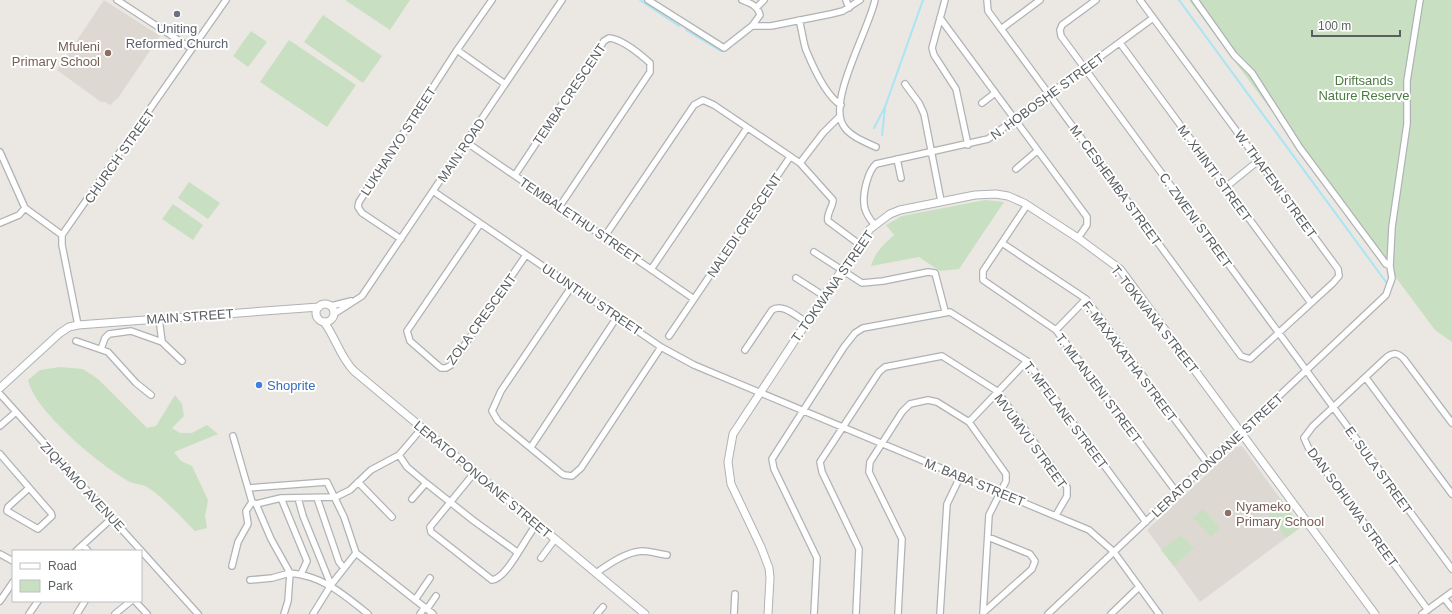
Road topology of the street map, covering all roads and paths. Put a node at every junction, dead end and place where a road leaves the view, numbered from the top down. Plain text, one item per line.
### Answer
1 (117, 0) edge
2 (226, 0) edge
3 (492, 0) edge
4 (562, 0) edge
5 (648, 0) edge
6 (745, 0) edge
7 (764, 0) edge
8 (846, 0) edge
9 (860, 0) edge
10 (875, 0) edge
11 (945, 0) edge
12 (987, 0) edge
13 (1040, 0) edge
14 (1096, 0) edge
15 (1140, 0) edge
16 (1195, 0) edge
17 (1420, 0) edge
18 (757, 7) junction
19 (849, 8) junction
20 (940, 18) junction
21 (1153, 18) junction
22 (799, 20) junction
23 (752, 26) junction
24 (1001, 29) junction
25 (1120, 43) junction
26 (192, 49) junction
27 (457, 50) junction
28 (1084, 69) junction
29 (505, 84) junction
30 (905, 84) dead end
31 (995, 93) junction
32 (1049, 95) junction
33 (982, 103) dead end
34 (841, 105) junction
35 (840, 116) junction
36 (1015, 119) junction
37 (747, 128) junction
38 (466, 142) junction
39 (968, 145) junction
40 (876, 147) dead end
41 (1038, 151) junction
42 (0, 152) edge
43 (931, 152) junction
44 (790, 157) junction
45 (897, 159) junction
46 (1258, 161) junction
47 (800, 163) junction
48 (1016, 168) dead end
49 (514, 175) junction
50 (901, 178) dead end
51 (1226, 187) junction
52 (433, 191) junction
53 (941, 201) junction
54 (1027, 205) junction
55 (560, 206) junction
56 (26, 208) junction
57 (0, 223) edge
58 (480, 224) junction
59 (875, 225) junction
60 (62, 235) junction
61 (605, 236) junction
62 (1078, 238) junction
63 (400, 239) junction
64 (1002, 243) junction
65 (859, 244) junction
66 (814, 252) dead end
67 (526, 255) junction
68 (1390, 266) junction
69 (652, 268) junction
70 (841, 270) junction
71 (796, 278) dead end
72 (572, 286) junction
73 (824, 296) junction
74 (359, 299) junction
75 (694, 299) junction
76 (1086, 299) junction
77 (1311, 303) junction
78 (331, 306) junction
79 (319, 307) junction
80 (303, 309) junction
81 (945, 311) junction
82 (316, 315) junction
83 (333, 316) junction
84 (618, 317) junction
85 (159, 318) junction
86 (324, 322) junction
87 (806, 322) junction
88 (78, 325) junction
89 (1056, 330) junction
90 (332, 334) junction
91 (1279, 334) junction
92 (669, 336) dead end
93 (76, 341) dead end
94 (162, 342) junction
95 (661, 347) junction
96 (101, 349) junction
97 (745, 350) dead end
98 (1255, 356) joint
99 (182, 361) dead end
100 (1027, 361) junction
101 (1306, 371) junction
102 (1366, 378) junction
103 (0, 388) edge
104 (997, 391) junction
105 (759, 392) junction
106 (0, 394) edge
107 (151, 395) dead end
108 (1333, 408) junction
109 (803, 410) junction
110 (16, 412) junction
111 (968, 422) junction
112 (1452, 423) edge
113 (0, 426) edge
114 (842, 427) junction
115 (422, 428) junction
116 (1241, 432) junction
117 (232, 436) dead end
118 (880, 443) junction
119 (530, 447) junction
120 (399, 455) junction
121 (1, 458) edge
122 (1208, 464) junction
123 (475, 472) junction
124 (960, 476) junction
125 (358, 482) junction
126 (426, 483) junction
127 (29, 488) junction
128 (248, 488) junction
129 (1001, 493) junction
130 (1177, 493) junction
131 (1452, 494) edge
132 (336, 497) junction
133 (281, 498) junction
134 (298, 498) junction
135 (317, 498) junction
136 (412, 499) dead end
137 (450, 502) junction
138 (254, 503) junction
139 (1056, 515) junction
140 (392, 517) dead end
141 (111, 519) junction
142 (1146, 522) junction
143 (537, 524) junction
144 (988, 537) junction
145 (555, 539) junction
146 (83, 545) junction
147 (77, 550) edge
148 (87, 550) edge
149 (142, 550) edge
150 (142, 550) edge
151 (517, 552) junction
152 (1114, 552) junction
153 (356, 553) junction
154 (0, 554) edge
155 (667, 555) dead end
156 (541, 558) dead end
157 (12, 560) edge
158 (232, 566) dead end
159 (344, 568) junction
160 (1452, 568) edge
161 (290, 573) junction
162 (596, 573) junction
163 (301, 574) junction
164 (430, 578) dead end
165 (250, 580) dead end
166 (12, 583) edge
167 (331, 585) junction
168 (1139, 587) junction
169 (1452, 592) edge
170 (735, 594) dead end
171 (436, 596) dead end
172 (1444, 598) junction
173 (0, 600) edge
174 (415, 600) junction
175 (37, 602) edge
176 (84, 602) edge
177 (130, 602) edge
178 (136, 602) edge
179 (603, 607) dead end
180 (426, 608) junction
181 (1452, 608) edge
182 (1428, 610) junction
183 (984, 613) edge
184 (30, 614) edge
185 (77, 614) edge
186 (115, 614) edge
187 (147, 614) edge
188 (198, 614) edge
189 (284, 614) edge
190 (313, 614) edge
191 (368, 614) edge
192 (420, 614) edge
193 (433, 614) edge
194 (597, 614) edge
195 (645, 614) edge
196 (734, 614) edge
197 (768, 614) edge
198 (814, 614) edge
199 (856, 614) edge
200 (898, 614) edge
201 (940, 614) edge
202 (1048, 614) edge
203 (1111, 614) edge
204 (1159, 614) edge
205 (1375, 614) edge
206 (1422, 614) edge

1 - 26 street
2 - 26 street, CHURCH STREET
3 - 27 street, LUKHANYO STREET
4 - 29 street, MAIN ROAD
5 - 23 street
6 - 18 street
7 - 18 street
8 - 19 street
9 - 19 street
10 - 34 street
11 - 20 street
12 - 24 street, M. CESHEMBA STREET
13 - 24 street
14 - 28 street, C. ZWENI STREET
15 - 21 street, W. THAFENI STREET
16 - 68 street
17 - 68 street
18 - 23 street
19 - 22 street
20 - 31 street
20 - 39 street
21 - 25 street, N. HOBOSHE STREET
21 - 46 street, W. THAFENI STREET
22 - 23 street
22 - 34 street
24 - 32 street, M. CESHEMBA STREET
25 - 28 street, N. HOBOSHE STREET
25 - 51 street, M. XHINTI STREET
26 - 60 street, CHURCH STREET
27 - 29 street
27 - 63 street, LUKHANYO STREET
28 - 32 street, N. HOBOSHE STREET
28 - 91 street, C. ZWENI STREET
29 - 38 street, MAIN ROAD
30 - 43 street
31 - 33 street
31 - 36 street
32 - 36 street, N. HOBOSHE STREET
32 - 98 street, M. CESHEMBA STREET
34 - 35 street
35 - 40 street
35 - 47 street
36 - 39 street, N. HOBOSHE STREET
36 - 41 street
37 - 44 street
37 - 61 street
37 - 69 street
38 - 49 street, TEMBALETHU STREET
38 - 52 street, MAIN ROAD
39 - 43 street, N. HOBOSHE STREET
41 - 48 street
41 - 62 street
42 - 56 street
43 - 45 street, N. HOBOSHE STREET
43 - 53 street
44 - 47 street
44 - 75 street, NALEDI CRESCENT
45 - 50 street
45 - 59 street, N. HOBOSHE STREET
46 - 51 street
46 - 77 street, W. THAFENI STREET
47 - 65 street
49 - 55 street, TEMBALETHU STREET
49 - 55 street, TEMBA CRESCENT
51 - 77 street, M. XHINTI STREET
52 - 58 street, ULUNTHU STREET
52 - 63 street, MAIN ROAD
53 - 54 street, T. TOKWANA STREET
53 - 59 street, T. TOKWANA STREET
54 - 62 street, T. TOKWANA STREET
54 - 64 street, T. MLANJENI STREET
55 - 61 street, TEMBALETHU STREET
56 - 57 street
56 - 60 street
58 - 67 street, ULUNTHU STREET
58 - 67 street, ZOLA CRESCENT
59 - 65 street, T. TOKWANA STREET
60 - 88 street
61 - 69 street, TEMBALETHU STREET
62 - 116 street, T. TOKWANA STREET
63 - 74 street, MAIN ROAD
64 - 76 street, F. MAXAKATHA STREET
64 - 89 street, T. MLANJENI STREET
65 - 70 street, T. TOKWANA STREET
66 - 70 street
67 - 72 street, ULUNTHU STREET
68 - 101 street, LERATO PONOANE STREET
69 - 75 street, TEMBALETHU STREET
70 - 73 street, T. TOKWANA STREET
70 - 81 street
71 - 73 street
72 - 84 street, ULUNTHU STREET
72 - 119 street
73 - 87 street, T. TOKWANA STREET
74 - 78 street
74 - 83 street, MAIN ROAD
75 - 92 street, NALEDI CRESCENT
76 - 89 street
76 - 122 street, F. MAXAKATHA STREET
77 - 91 street, W. THAFENI STREET
78 - 79 street
78 - 83 street
79 - 80 street, MAIN STREET
79 - 82 street
80 - 82 street, MAIN STREET
80 - 85 street, MAIN STREET
81 - 100 street, T. MFELANE STREET
81 - 109 street
82 - 86 street
83 - 86 street
83 - 90 street, LERATO PONOANE STREET
84 - 95 street, ULUNTHU STREET
84 - 119 street
85 - 88 street, MAIN STREET
85 - 94 street
86 - 90 street, LERATO PONOANE STREET
87 - 97 street
87 - 105 street, T. TOKWANA STREET
88 - 103 street
89 - 130 street, T. MLANJENI STREET
90 - 115 street, LERATO PONOANE STREET
91 - 98 street, W. THAFENI STREET
91 - 101 street, C. ZWENI STREET
93 - 96 street
94 - 96 street
94 - 99 street
95 - 105 street, ULUNTHU STREET
95 - 119 street
96 - 107 street
100 - 104 street
100 - 142 street, T. MFELANE STREET
101 - 108 street, E. SULA STREET
101 - 116 street, LERATO PONOANE STREET
102 - 108 street, DAN SOHUWA STREET
102 - 112 street, DAN SOHUWA STREET
102 - 131 street
104 - 111 street
104 - 114 street, MVUMVU STREET
104 - 139 street, MVUMVU STREET
105 - 109 street, M. BABA STREET
105 - 197 street, T. TOKWANA STREET
106 - 110 street, ZIQHAMO AVENUE
108 - 160 street, E. SULA STREET
108 - 182 street, DAN SOHUWA STREET
109 - 114 street, M. BABA STREET
109 - 198 street
110 - 113 street
110 - 141 street, ZIQHAMO AVENUE
111 - 118 street
111 - 129 street
114 - 118 street, M. BABA STREET
114 - 199 street, MVUMVU STREET
115 - 120 street
115 - 123 street, LERATO PONOANE STREET
116 - 122 street, LERATO PONOANE STREET
116 - 205 street, T. TOKWANA STREET
117 - 128 street
118 - 124 street, M. BABA STREET
118 - 200 street
120 - 125 street
120 - 126 street
121 - 127 street
122 - 130 street, LERATO PONOANE STREET
123 - 137 street
123 - 143 street, LERATO PONOANE STREET
124 - 129 street, M. BABA STREET
124 - 201 street
125 - 132 street
125 - 140 street
126 - 136 street
126 - 137 street
127 - 127 street
128 - 132 street
128 - 138 street
129 - 139 street, M. BABA STREET
129 - 144 street
130 - 142 street, LERATO PONOANE STREET
132 - 135 street
132 - 153 street
133 - 134 street
133 - 138 street
133 - 163 street
134 - 135 street
134 - 167 street
135 - 159 street
137 - 151 street
137 - 151 street
138 - 158 street
138 - 161 street
139 - 152 street, M. BABA STREET
141 - 146 street
141 - 150 street, ZIQHAMO AVENUE
142 - 152 street, LERATO PONOANE STREET
143 - 145 street, LERATO PONOANE STREET
143 - 151 street
144 - 183 street
144 - 183 street
145 - 156 street
145 - 162 street, LERATO PONOANE STREET
146 - 147 street
146 - 148 street
149 - 188 street, ZIQHAMO AVENUE
152 - 168 street, M. BABA STREET
152 - 202 street, LERATO PONOANE STREET
153 - 159 street
153 - 174 street
154 - 157 street
155 - 162 street
159 - 167 street
161 - 163 street
161 - 165 street
161 - 189 street
162 - 195 street, LERATO PONOANE STREET
163 - 167 street
164 - 174 street
166 - 173 street
167 - 190 street
167 - 191 street
168 - 203 street
168 - 204 street, M. BABA STREET
169 - 172 street
170 - 196 street
171 - 180 street
172 - 181 street
172 - 182 street
174 - 180 street
175 - 184 street
176 - 185 street
177 - 186 street
178 - 187 street
179 - 194 street
180 - 192 street
180 - 193 street
182 - 206 street

